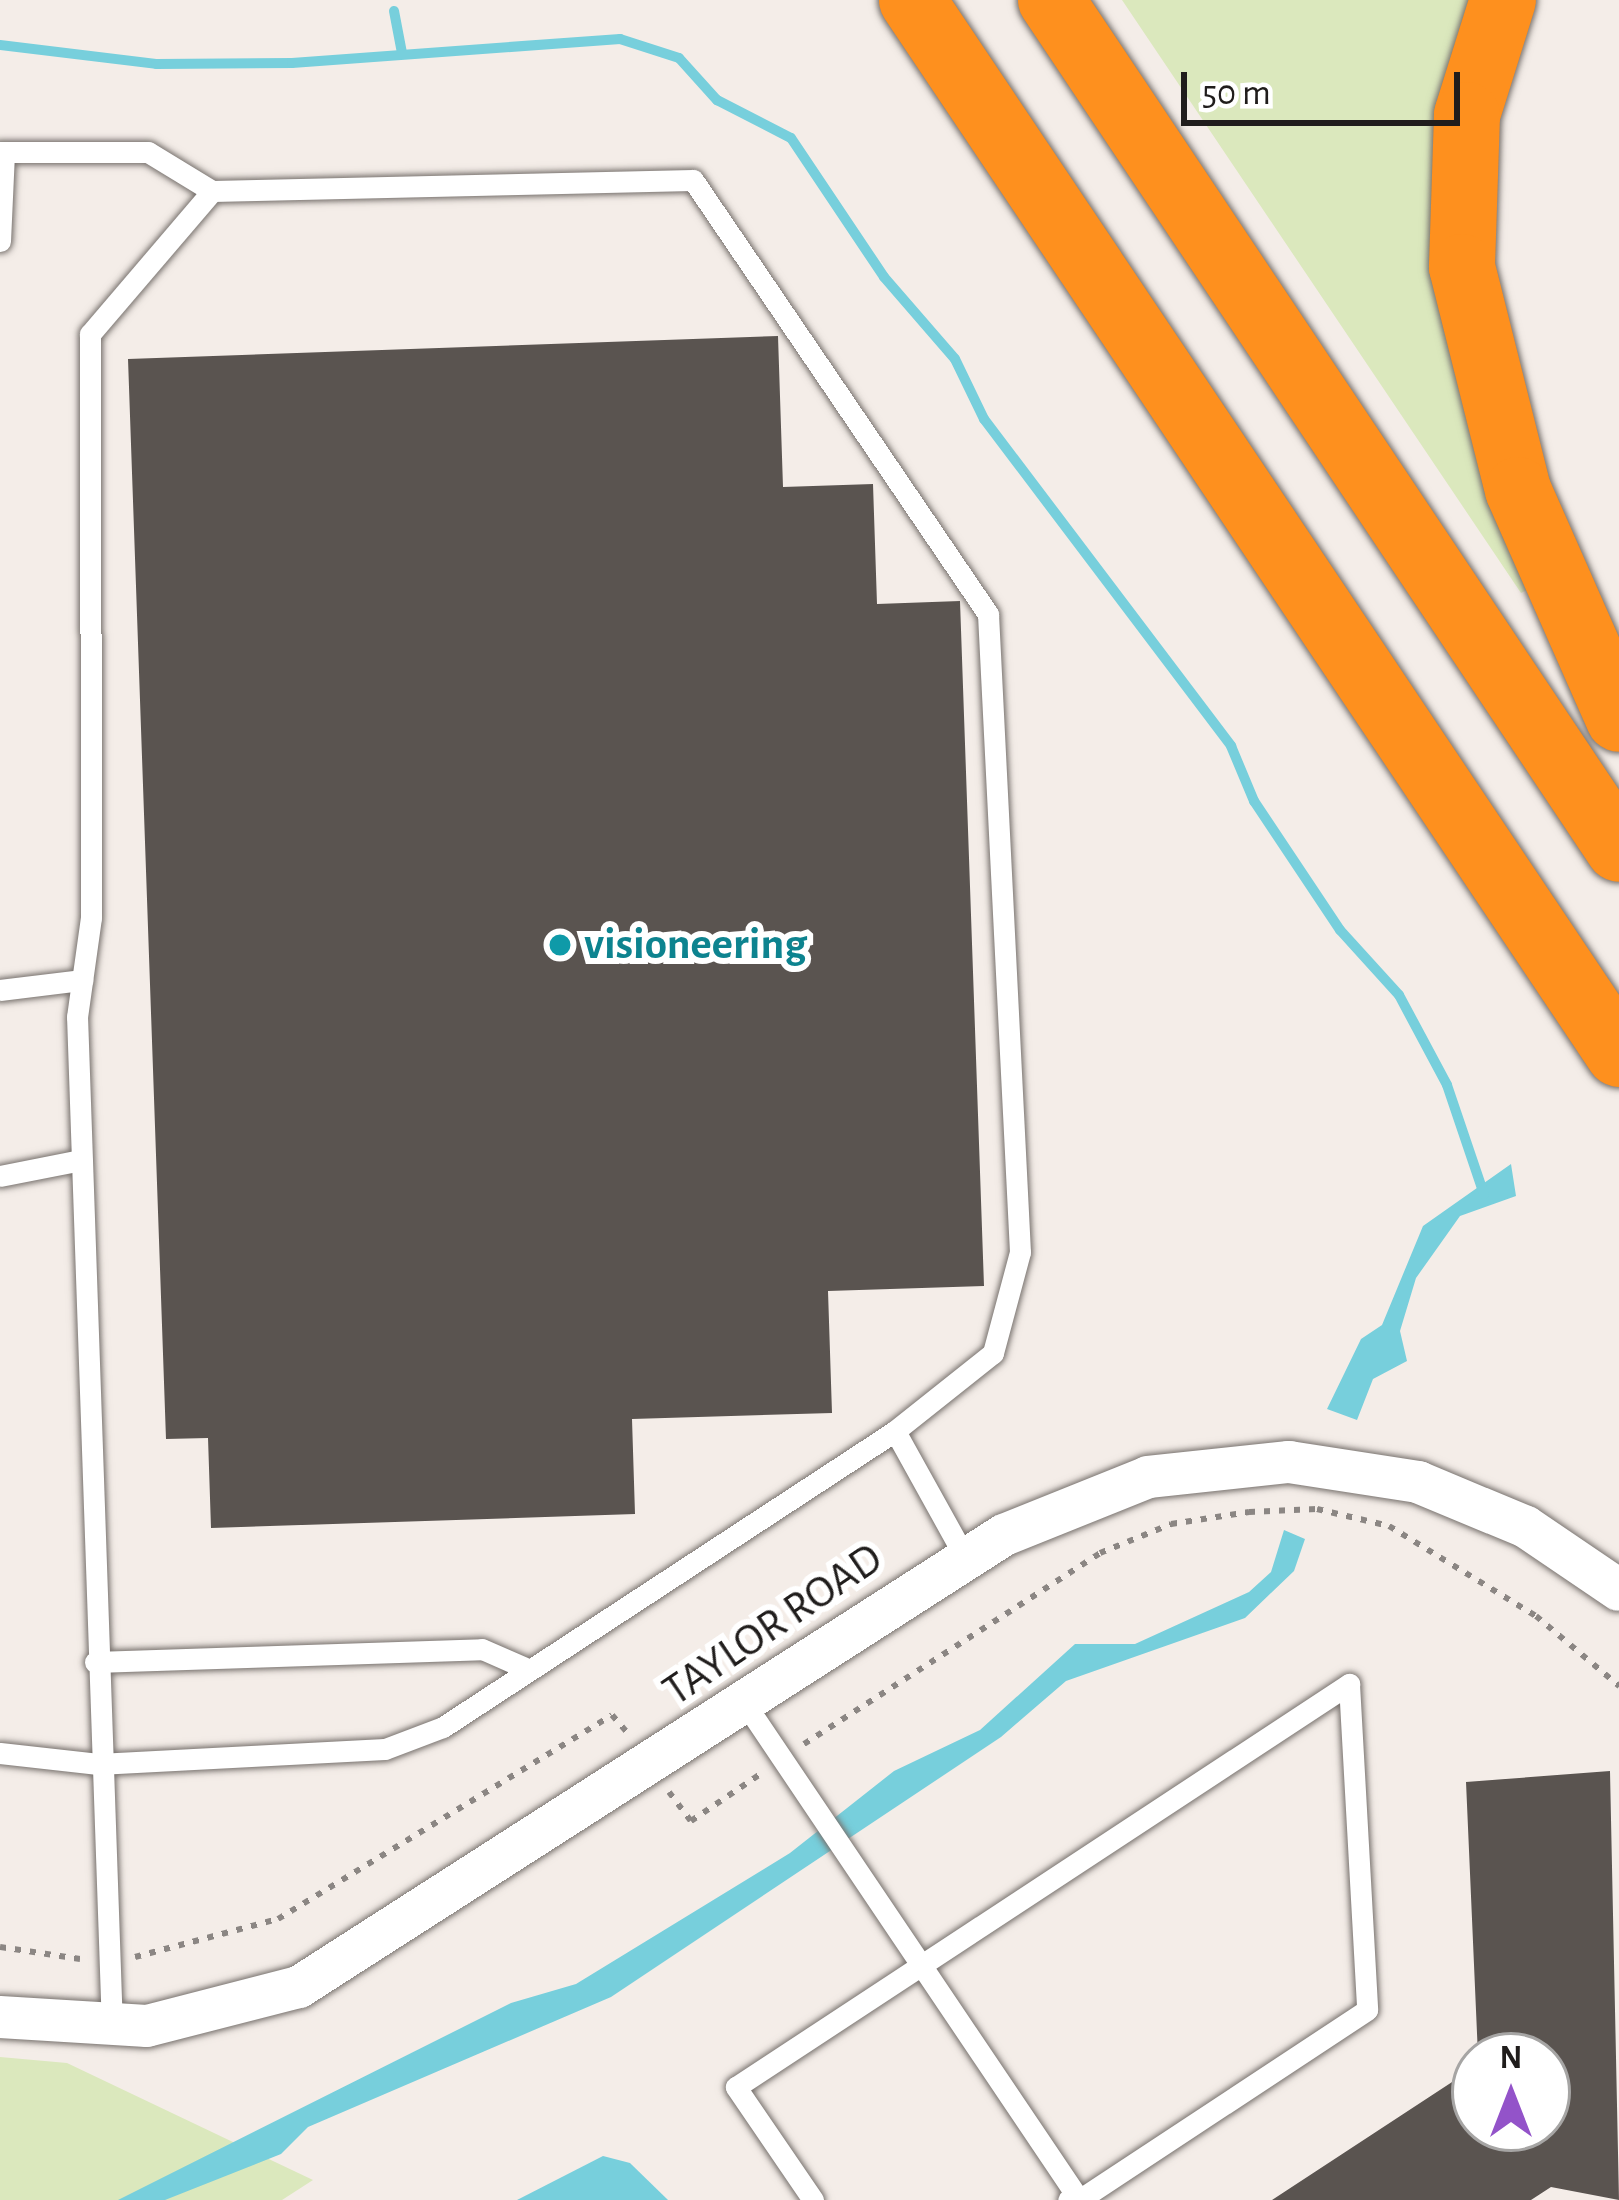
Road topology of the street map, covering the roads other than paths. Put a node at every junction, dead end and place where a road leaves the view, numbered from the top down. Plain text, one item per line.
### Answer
1 (912, 0) edge
2 (1051, 0) edge
3 (1503, 0) edge
4 (2, 152) edge
5 (212, 191) junction
6 (0, 241) edge
7 (1619, 718) edge
8 (1619, 849) edge
9 (82, 980) junction
10 (0, 990) edge
11 (1619, 1054) edge
12 (81, 1160) junction
13 (0, 1176) edge
14 (895, 1431) junction
15 (966, 1559) junction
16 (1619, 1590) edge
17 (95, 1661) junction
18 (530, 1670) junction
19 (746, 1705) junction
20 (0, 1754) edge
21 (98, 1764) junction
22 (922, 1960) junction
23 (0, 2017) edge
24 (112, 2027) junction
25 (1074, 2198) edge
26 (813, 2200) edge

1 - 11 highway
2 - 8 highway
3 - 7 highway
4 - 5 lane
4 - 6 lane
5 - 9 lane
5 - 14 lane
9 - 10 lane
9 - 12 lane
12 - 13 lane
12 - 17 lane
14 - 15 lane
14 - 18 lane
15 - 16 street, TAYLOR ROAD
15 - 19 street, TAYLOR ROAD
17 - 18 lane
17 - 21 lane
18 - 21 lane
19 - 22 lane
19 - 24 street, TAYLOR ROAD
20 - 21 lane
21 - 24 lane
22 - 25 lane
22 - 25 lane
22 - 26 lane
23 - 24 street, TAYLOR ROAD

